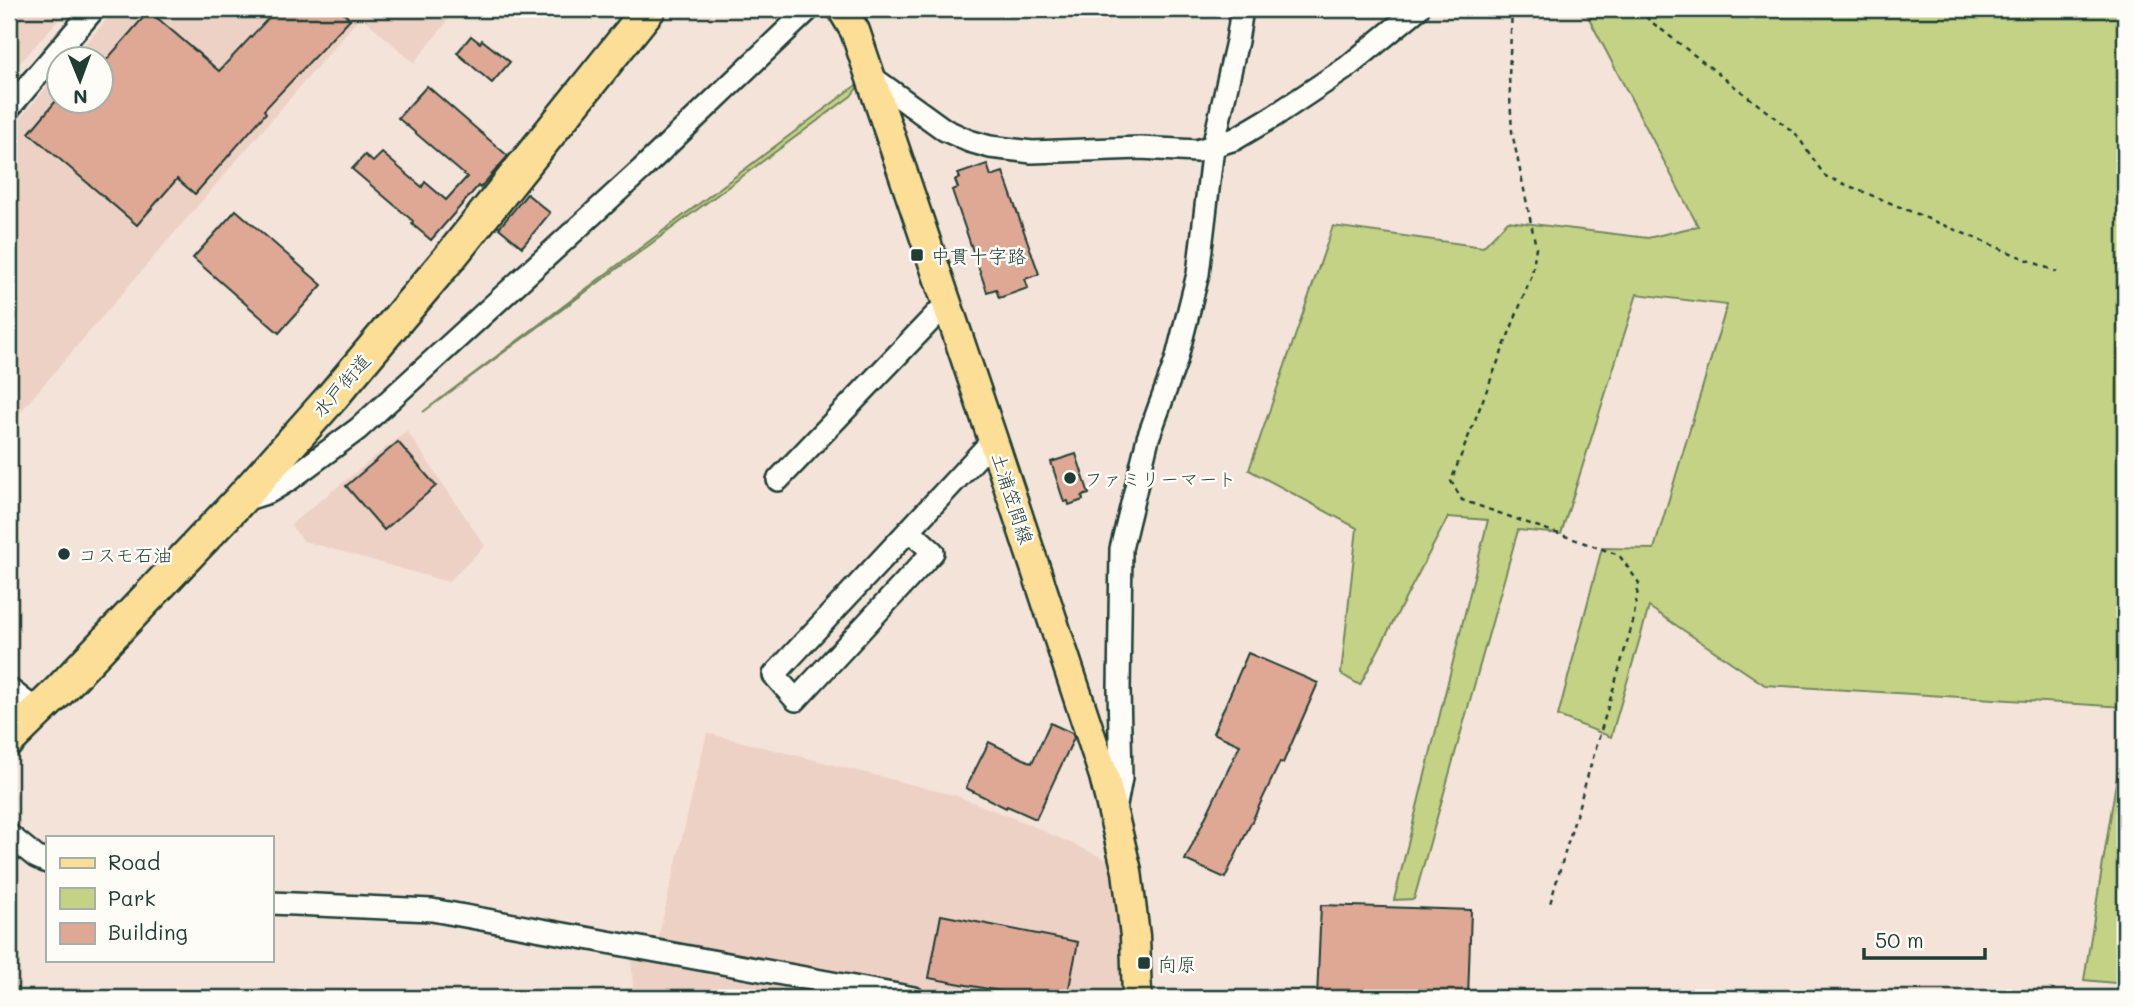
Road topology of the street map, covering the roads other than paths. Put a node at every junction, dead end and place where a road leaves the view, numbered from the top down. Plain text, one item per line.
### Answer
1 (94, 9) edge
2 (649, 9) edge
3 (809, 9) edge
4 (842, 9) edge
5 (1242, 9) edge
6 (1418, 9) edge
7 (869, 75) junction
8 (9, 108) edge
9 (1213, 147) junction
10 (947, 303) junction
11 (993, 440) junction
12 (778, 480) dead end
13 (239, 501) junction
14 (909, 530) junction
15 (9, 689) edge
16 (39, 712) junction
17 (9, 740) edge
18 (1115, 815) junction
19 (9, 835) edge
20 (46, 862) edge
21 (273, 903) edge
22 (914, 998) edge
23 (1137, 998) edge

1 - 8 street
2 - 13 highway, 水戸街道
3 - 13 street
4 - 7 main road, 土浦笠間線
5 - 9 street
6 - 9 street
7 - 9 street
7 - 10 main road, 土浦笠間線
9 - 18 street
10 - 11 main road, 土浦笠間線
10 - 12 street
11 - 14 street
11 - 18 main road, 土浦笠間線
13 - 16 highway, 水戸街道
14 - 14 street
15 - 16 street
16 - 17 highway, 水戸街道
18 - 23 main road, 土浦笠間線
19 - 20 street
21 - 22 street

